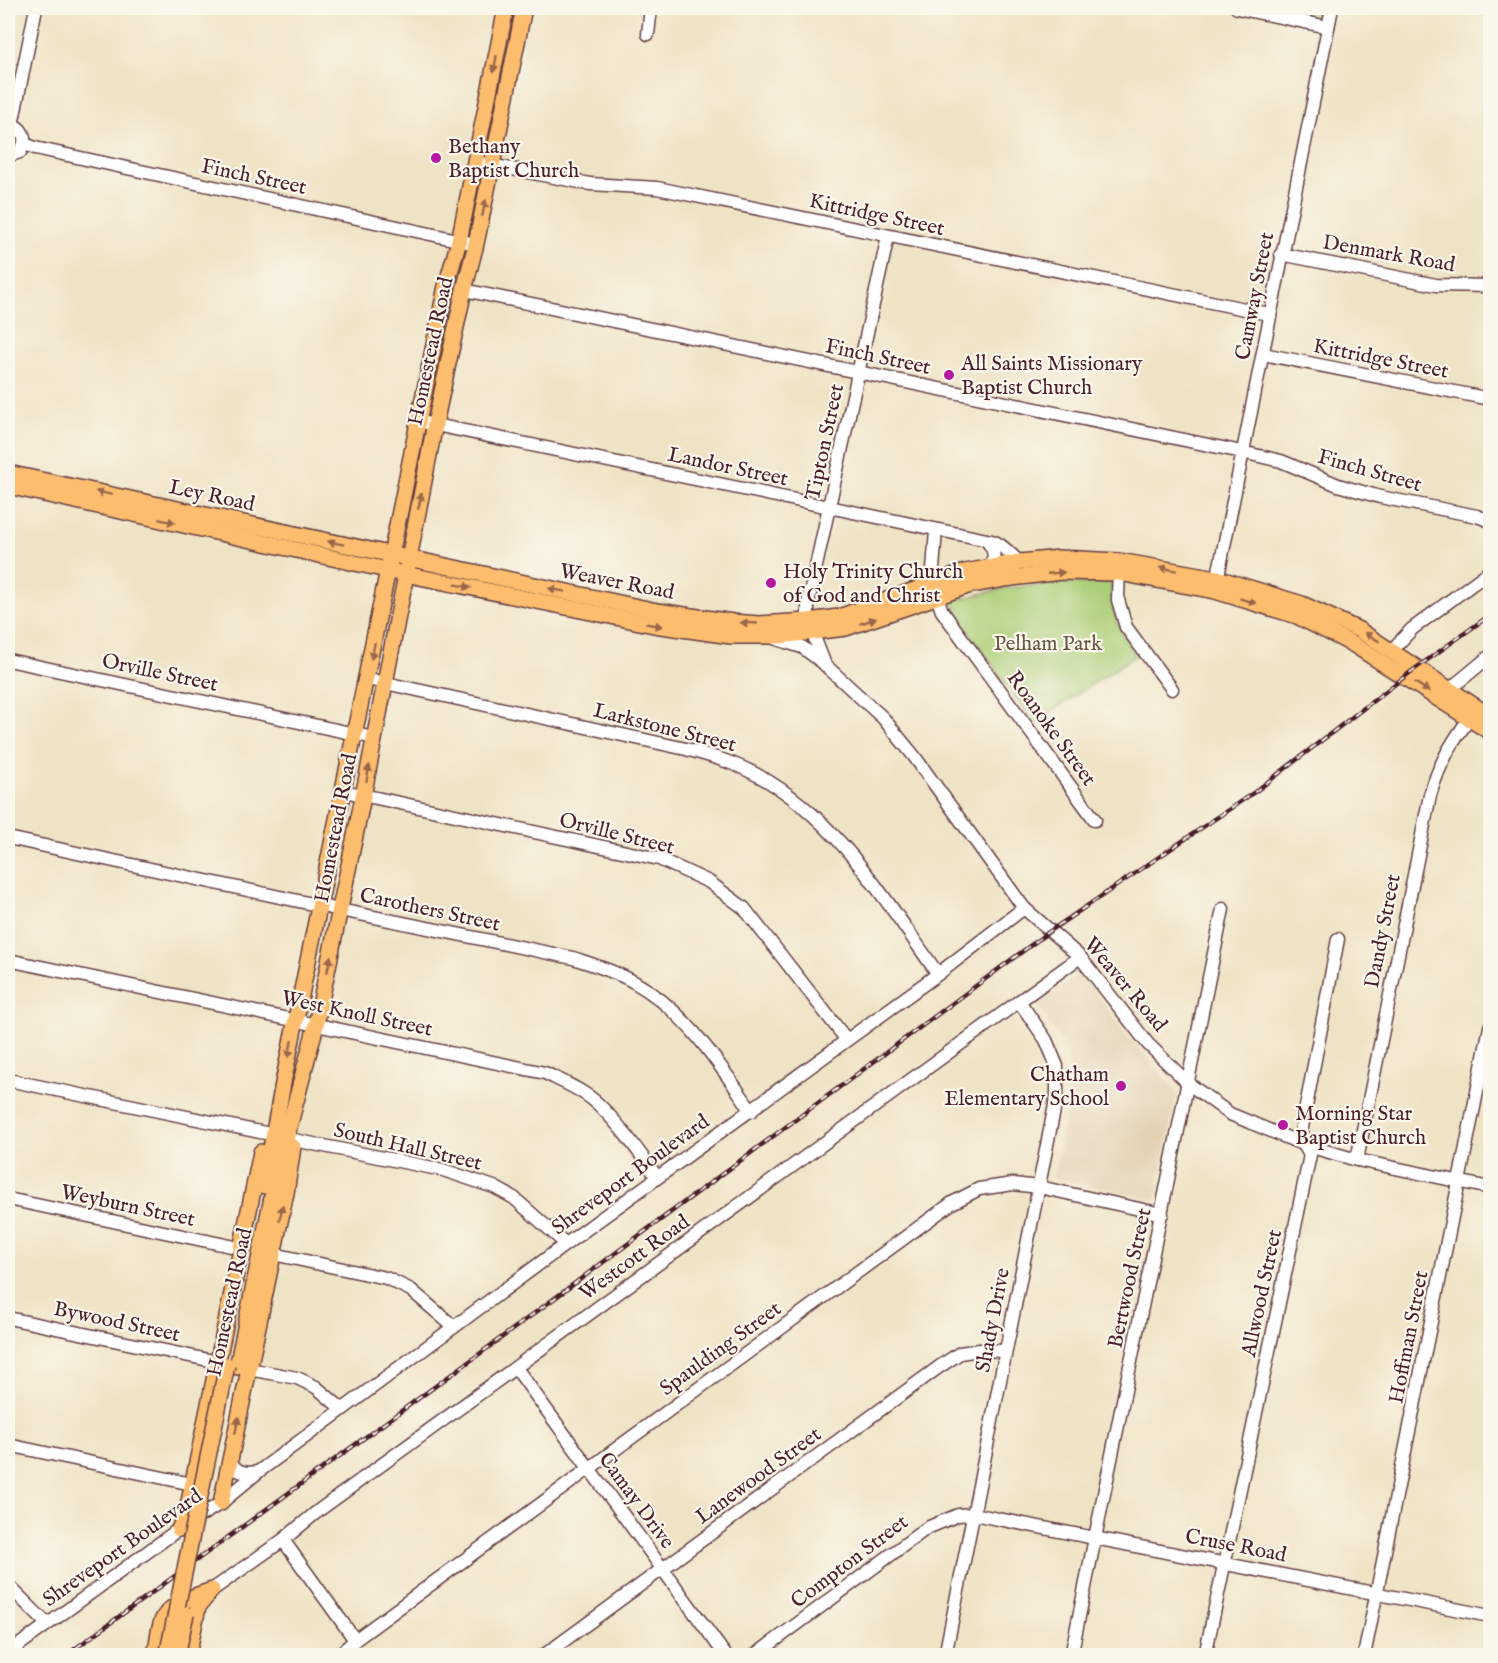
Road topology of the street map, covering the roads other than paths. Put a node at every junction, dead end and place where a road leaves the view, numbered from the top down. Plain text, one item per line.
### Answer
1 (36, 8) edge
2 (506, 8) edge
3 (524, 8) edge
4 (651, 8) edge
5 (1237, 8) edge
6 (1332, 8) edge
7 (1328, 27) junction
8 (648, 34) dead end
9 (490, 89) junction
10 (507, 93) junction
11 (10, 124) edge
12 (25, 144) junction
13 (8, 156) edge
14 (475, 162) junction
15 (492, 165) junction
16 (888, 236) junction
17 (459, 241) junction
18 (476, 244) junction
19 (1281, 254) junction
20 (1491, 286) edge
21 (464, 290) junction
22 (1269, 314) junction
23 (1263, 354) junction
24 (859, 372) junction
25 (1491, 399) edge
26 (428, 423) junction
27 (1242, 452) junction
28 (8, 473) edge
29 (8, 486) edge
30 (56, 490) junction
31 (830, 507) junction
32 (1491, 521) edge
33 (936, 530) junction
34 (987, 541) junction
35 (1020, 562) junction
36 (391, 563) junction
37 (407, 566) junction
38 (989, 567) junction
39 (1119, 567) junction
40 (1491, 571) edge
41 (1216, 585) junction
42 (934, 590) junction
43 (622, 611) junction
44 (810, 627) junction
45 (769, 636) junction
46 (1392, 650) junction
47 (1491, 656) edge
48 (8, 660) edge
49 (825, 665) junction
50 (367, 679) junction
51 (384, 683) junction
52 (1172, 689) dead end
53 (1450, 689) junction
54 (1491, 716) edge
55 (1469, 719) junction
56 (1491, 732) edge
57 (356, 733) junction
58 (374, 738) junction
59 (344, 791) junction
60 (363, 797) junction
61 (1095, 820) dead end
62 (8, 838) edge
63 (320, 905) junction
64 (1024, 908) junction
65 (1224, 909) dead end
66 (340, 910) junction
67 (1338, 939) dead end
68 (1080, 957) junction
69 (8, 960) edge
70 (938, 974) junction
71 (1019, 1001) junction
72 (296, 1021) junction
73 (316, 1025) junction
74 (1491, 1027) edge
75 (846, 1040) junction
76 (284, 1078) junction
77 (8, 1080) edge
78 (301, 1082) junction
79 (1189, 1084) junction
80 (752, 1111) junction
81 (266, 1133) junction
82 (294, 1140) junction
83 (1305, 1145) junction
84 (1357, 1160) junction
85 (657, 1178) junction
86 (1459, 1181) junction
87 (1039, 1187) junction
88 (1491, 1188) edge
89 (8, 1199) edge
90 (1162, 1214) junction
91 (566, 1244) junction
92 (240, 1248) junction
93 (273, 1254) junction
94 (8, 1318) edge
95 (454, 1327) junction
96 (1005, 1351) junction
97 (233, 1366) junction
98 (516, 1368) junction
99 (342, 1410) junction
100 (8, 1445) edge
101 (230, 1460) junction
102 (589, 1468) junction
103 (258, 1472) junction
104 (192, 1484) junction
105 (221, 1503) junction
106 (973, 1514) junction
107 (190, 1516) junction
108 (179, 1529) joint
109 (1096, 1537) junction
110 (283, 1540) junction
111 (1224, 1563) junction
112 (663, 1568) junction
113 (8, 1585) edge
114 (212, 1590) joint
115 (1377, 1593) junction
116 (195, 1602) junction
117 (1491, 1616) edge
118 (47, 1624) junction
119 (355, 1640) junction
120 (8, 1653) edge
121 (155, 1656) edge
122 (167, 1656) edge
123 (177, 1656) edge
124 (188, 1656) edge
125 (338, 1656) edge
126 (543, 1656) edge
127 (726, 1656) edge
128 (754, 1656) edge
129 (945, 1656) edge
130 (1071, 1656) edge
131 (1205, 1656) edge
132 (1364, 1656) edge

1 - 11 street
2 -> 9 main road, Homestead Road
3 - 10 main road, Homestead Road
4 - 8 street
5 - 7 street
6 - 7 street, Camway Street
7 - 19 street, Camway Street
9 - 10 main road
9 - 14 main road, Homestead Road
10 - 15 main road, Homestead Road
11 - 12 street
12 - 13 street
12 - 17 street, Finch Street
14 - 15 street, Kittridge Street
14 - 17 main road, Homestead Road
15 - 16 street, Kittridge Street
18 -> 15 main road, Homestead Road
16 - 22 street, Kittridge Street
16 - 24 street, Tipton Street
17 - 18 street, Finch Street
17 - 26 main road, Homestead Road
18 - 21 main road, Homestead Road
19 - 20 street, Denmark Road
19 - 22 street, Camway Street
21 - 24 street, Finch Street
21 - 26 main road, Homestead Road
22 - 23 street, Camway Street
23 - 25 street, Kittridge Street
23 - 27 street, Camway Street
24 - 27 street, Finch Street
24 - 31 street, Tipton Street
26 - 31 street, Landor Street
26 - 36 main road, Homestead Road
37 -> 26 main road, Homestead Road
27 - 32 street, Finch Street
27 - 41 street, Camway Street
28 - 30 main road, Ley Road
29 - 30 main road, Ley Road
30 - 36 main road, Ley Road
31 - 33 street, Landor Street
31 - 44 street, Tipton Street
33 - 34 street, Landor Street
33 - 42 street
34 - 35 street, Landor Street
34 - 38 street
35 - 38 main road
35 - 39 main road
36 - 37 main road, Ley Road
36 -> 50 main road, Homestead Road
37 - 43 main road, Weaver Road
37 - 51 main road, Homestead Road
38 - 42 main road
39 - 41 main road
42 -> 39 main road
39 - 52 street
40 - 46 street
46 -> 41 main road
41 -> 55 main road
42 - 44 main road
42 - 61 street, Roanoke Street
44 -> 43 main road, Weaver Road
43 -> 45 main road, Weaver Road
44 - 45 main road, Weaver Road
44 - 49 street, Weaver Road
45 - 49 street
46 - 53 main road
47 - 53 street
48 - 57 street, Orville Street
49 - 64 street, Weaver Road
50 - 51 street, Larkstone Street
50 - 57 main road, Homestead Road
51 - 58 main road, Homestead Road
51 - 70 street, Larkstone Street
53 - 54 main road
55 - 56 main road
55 - 84 street, Dandy Street
57 - 58 street, Orville Street
57 - 59 main road, Homestead Road
60 -> 58 main road, Homestead Road
59 - 60 street, Orville Street
59 - 63 main road, Homestead Road
60 - 66 main road, Homestead Road
60 - 75 street, Orville Street
62 - 63 street, Carothers Street
63 - 66 street, Carothers Street
63 - 72 main road, Homestead Road
64 - 68 street, Weaver Road
64 - 70 street, Shreveport Boulevard
65 - 79 street, Bertwood Street
73 -> 66 main road, Homestead Road
66 - 80 street, Carothers Street
67 - 83 street, Allwood Street
68 - 71 street, Westcott Road
68 - 79 street, Weaver Road
69 - 72 street, West Knoll Street
70 - 75 street, Shreveport Boulevard
71 - 87 street, Shady Drive
71 - 98 street, Westcott Road
72 - 73 street, West Knoll Street
72 -> 76 main road, Homestead Road
73 - 78 main road, Homestead Road
73 - 85 street, West Knoll Street
74 - 86 street, Hoffman Street
75 - 80 street, Shreveport Boulevard
76 - 81 main road
76 - 97 main road, Homestead Road
77 - 81 street
78 - 82 main road
78 - 97 main road, Homestead Road
79 - 83 street, Weaver Road
79 - 90 street, Bertwood Street
80 - 85 street, Shreveport Boulevard
81 - 92 main road
82 - 91 street, South Hall Street
93 -> 82 main road
83 - 84 street, Weaver Road
83 - 111 street, Allwood Street
84 - 86 street, Weaver Road
85 - 91 street, Shreveport Boulevard
86 - 88 street, Weaver Road
86 - 115 street, Hoffman Street
87 - 90 street, Spaulding Street
87 - 96 street, Shady Drive
87 - 102 street, Spaulding Street
89 - 92 street, Weyburn Street
90 - 109 street, Bertwood Street
91 - 95 street, Shreveport Boulevard
92 - 97 main road
93 - 95 street
93 - 97 main road
94 - 97 street, Bywood Street
95 - 99 street, Shreveport Boulevard
96 - 106 street, Shady Drive
96 - 112 street, Lanewood Street
97 - 99 street, Bywood Street
101 -> 97 main road
97 - 104 main road
97 - 122 main road, Homestead Road, bridge
97 - 123 main road, Homestead Road, bridge
98 - 102 street, Camay Drive
98 - 110 street, Westcott Road
99 - 103 street, Shreveport Boulevard
100 - 104 street
101 - 103 street
101 - 105 main road
102 - 112 street, Camay Drive
102 - 119 street, Spaulding Street
103 - 105 street, Shreveport Boulevard
104 - 107 main road
105 - 107 street, Shreveport Boulevard
106 - 109 street, Cruse Road
106 - 128 street, Compton Street
106 - 129 street, Shady Drive
107 - 108 main road
108 - 118 street, Shreveport Boulevard
109 - 111 street, Cruse Road
109 - 130 street, Bertwood Street
110 - 114 street, Westcott Road
110 - 119 street
111 - 115 street, Cruse Road
111 - 131 street, Allwood Street
112 - 126 street, Lanewood Street
112 - 127 street, Camay Drive
113 - 118 street
114 - 116 main road
115 - 117 street, Cruse Road
115 - 132 street, Hoffman Street
116 - 121 main road
116 - 124 main road
118 - 120 street, Shreveport Boulevard
119 - 125 street, Spaulding Street

